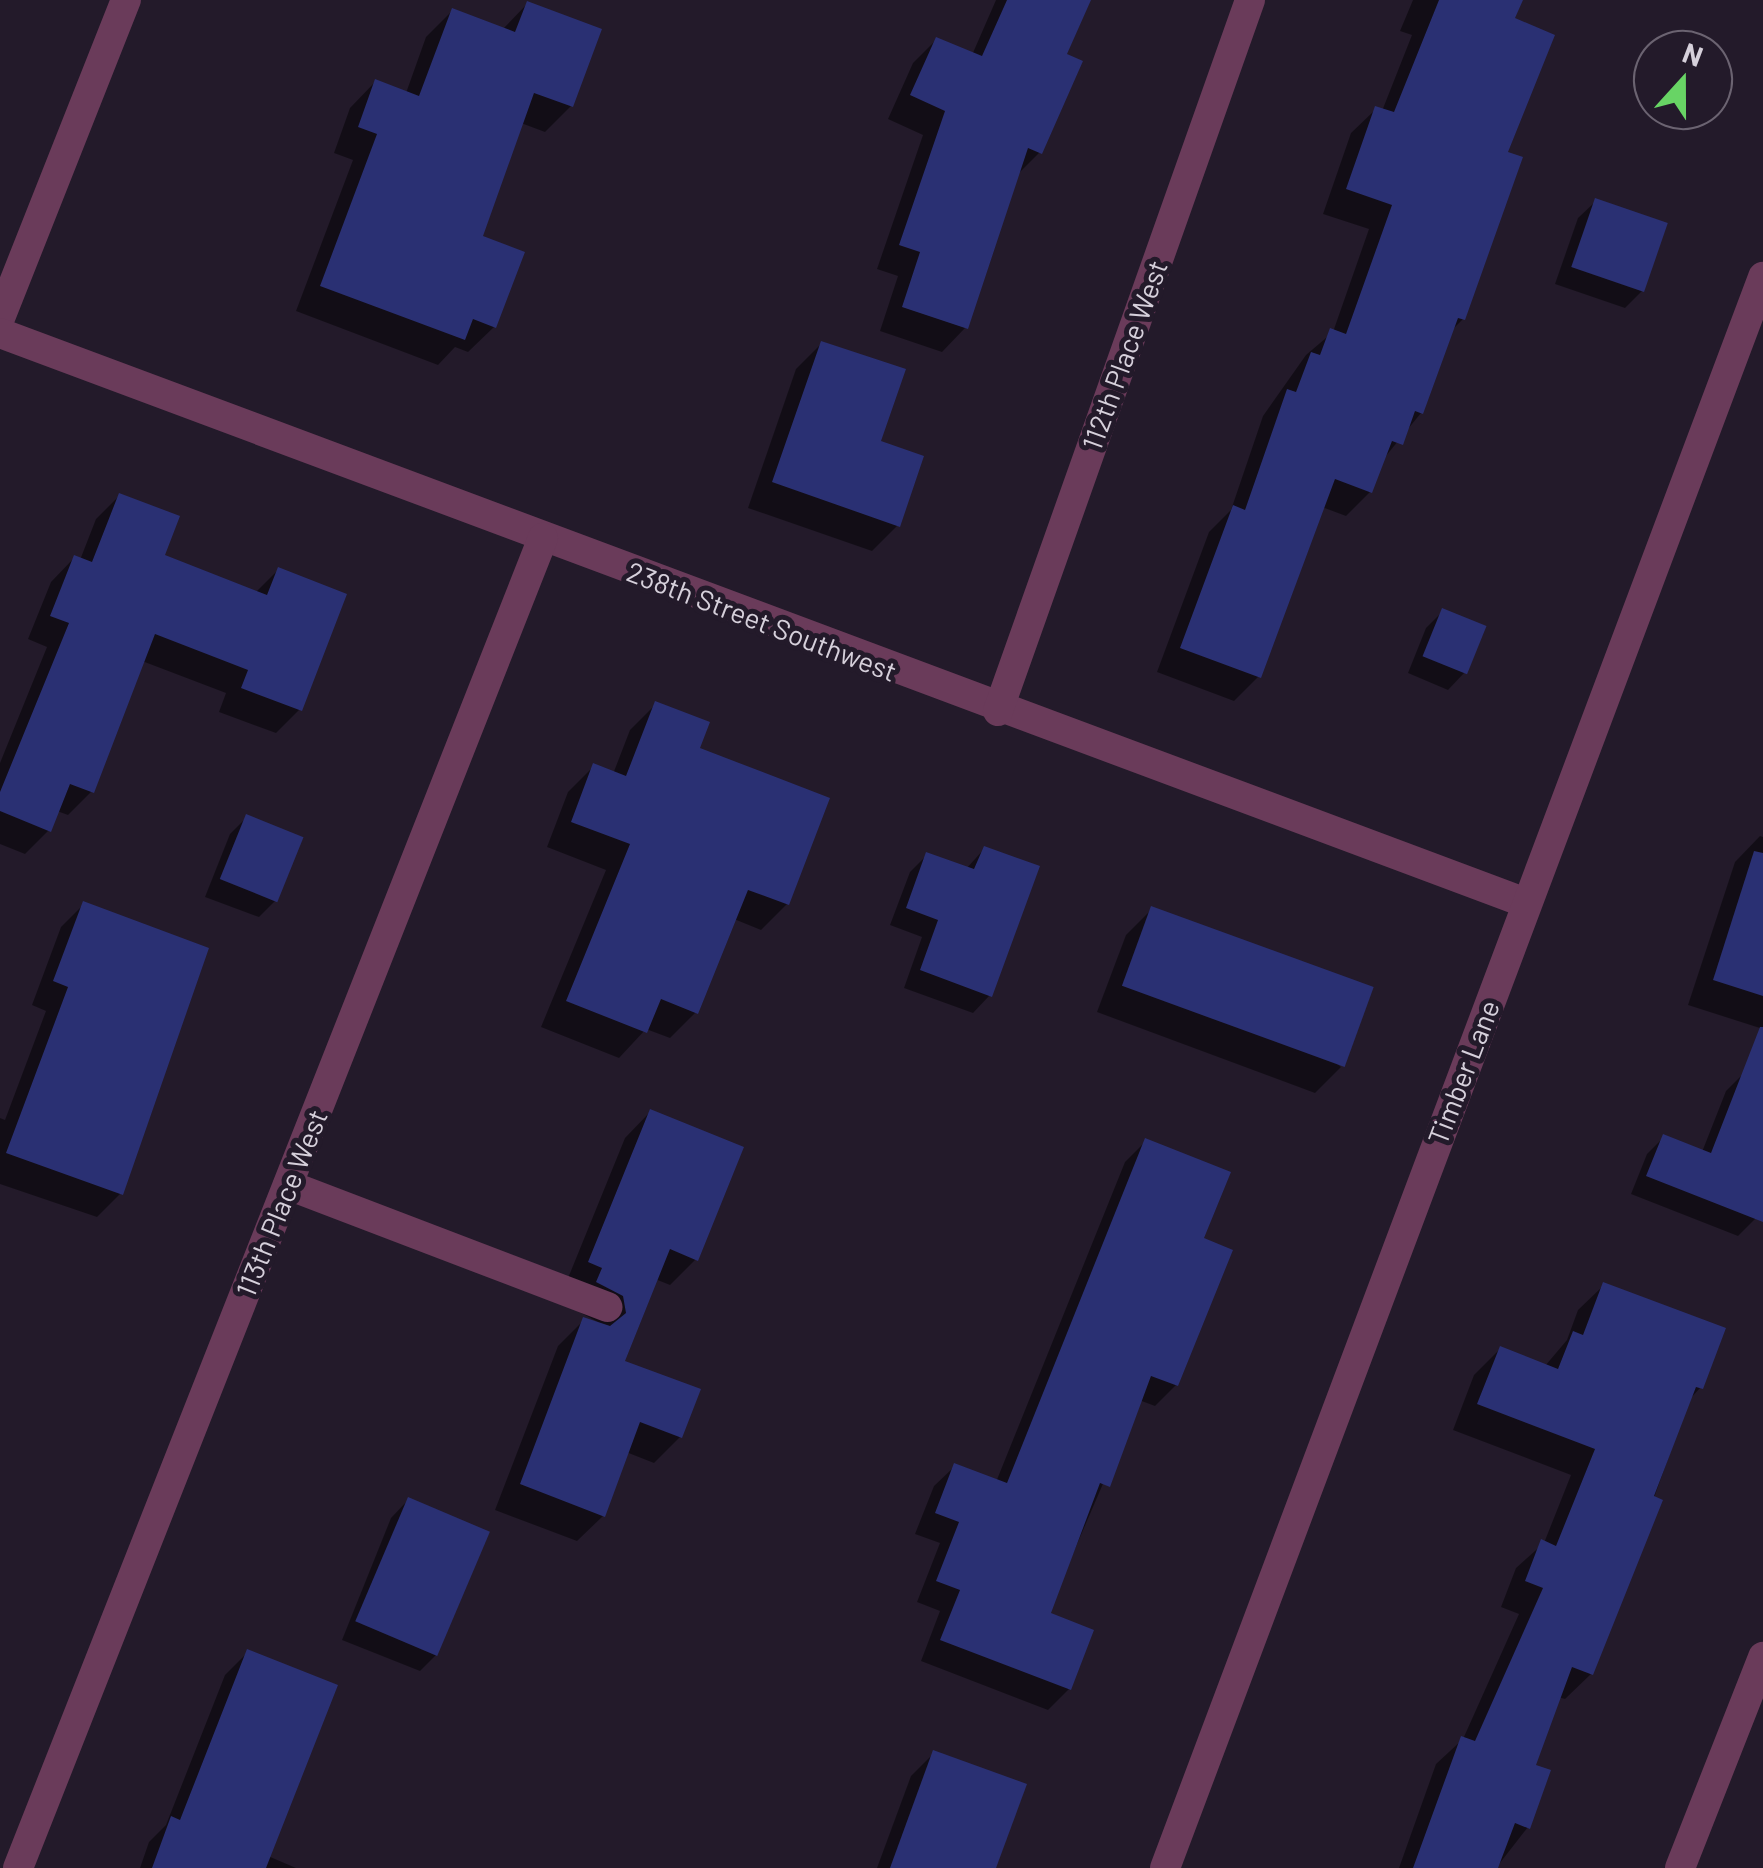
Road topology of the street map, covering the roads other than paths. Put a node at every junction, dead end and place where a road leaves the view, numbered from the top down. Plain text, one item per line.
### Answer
1 (126, 0) edge
2 (1250, 0) edge
3 (1763, 278) edge
4 (0, 318) edge
5 (0, 333) edge
6 (543, 538) junction
7 (998, 711) junction
8 (1526, 903) junction
9 (288, 1185) junction
10 (608, 1306) dead end
11 (1763, 1657) edge
12 (18, 1868) edge
13 (1165, 1868) edge
14 (1680, 1868) edge

1 - 4 street
2 - 7 street, 112th Place West
3 - 8 street, Timber Lane
5 - 6 street, 238th Street Southwest
6 - 7 street, 238th Street Southwest
6 - 9 street, 113th Place West
7 - 8 street, 238th Street Southwest
8 - 13 street, Timber Lane
9 - 10 street
9 - 12 street, 113th Place West
11 - 14 street

